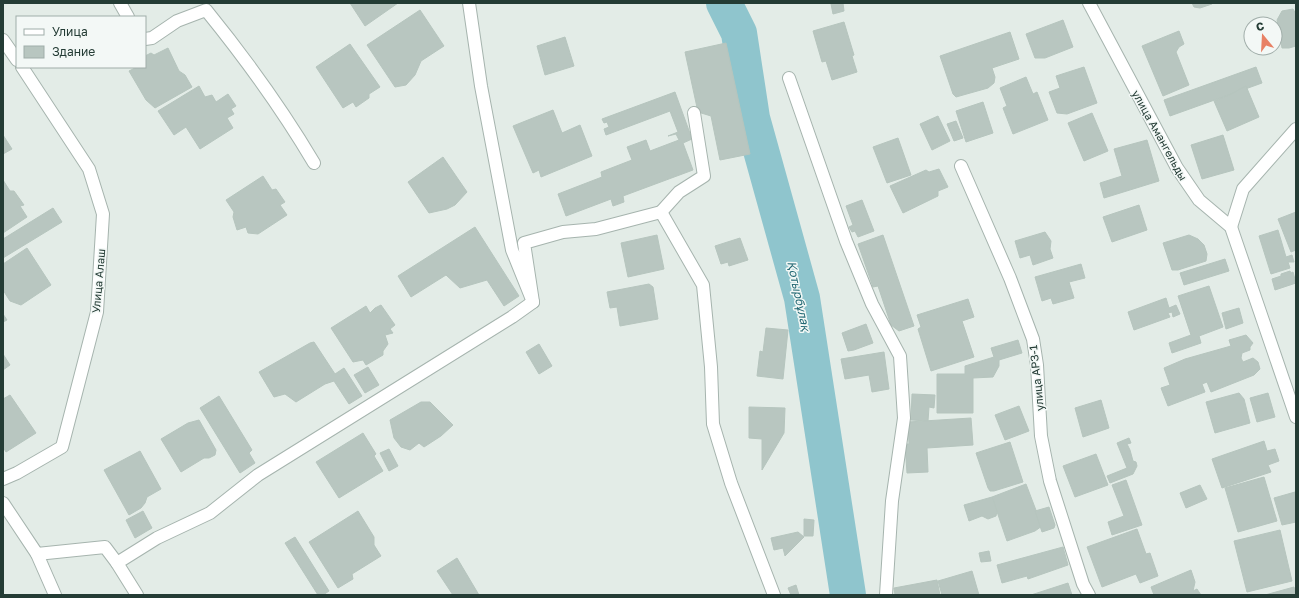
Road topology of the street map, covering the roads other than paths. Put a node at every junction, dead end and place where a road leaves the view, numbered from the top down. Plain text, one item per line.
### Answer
1 (120, 3) edge
2 (469, 3) edge
3 (1089, 3) edge
4 (127, 16) edge
5 (146, 39) edge
6 (3, 40) edge
7 (16, 59) edge
8 (23, 68) edge
9 (789, 78) dead end
10 (694, 113) dead end
11 (1296, 129) edge
12 (314, 163) dead end
13 (961, 166) dead end
14 (661, 212) junction
15 (1231, 227) junction
16 (533, 302) junction
17 (1296, 417) edge
18 (3, 479) edge
19 (3, 503) edge
20 (37, 554) junction
21 (117, 563) junction
22 (55, 595) edge
23 (137, 595) edge
24 (774, 595) edge
25 (886, 595) edge
26 (1089, 595) edge

1 - 4 street
2 - 16 street
3 - 15 street, улица Амангельды
5 - 12 street
6 - 7 street
8 - 18 street, Улица Алаш
9 - 25 street
10 - 14 street
11 - 15 street
13 - 26 street, улица АРЗ-1
14 - 16 street
14 - 24 street
15 - 17 street
16 - 21 street
19 - 20 street
20 - 21 street
20 - 22 street
21 - 23 street

